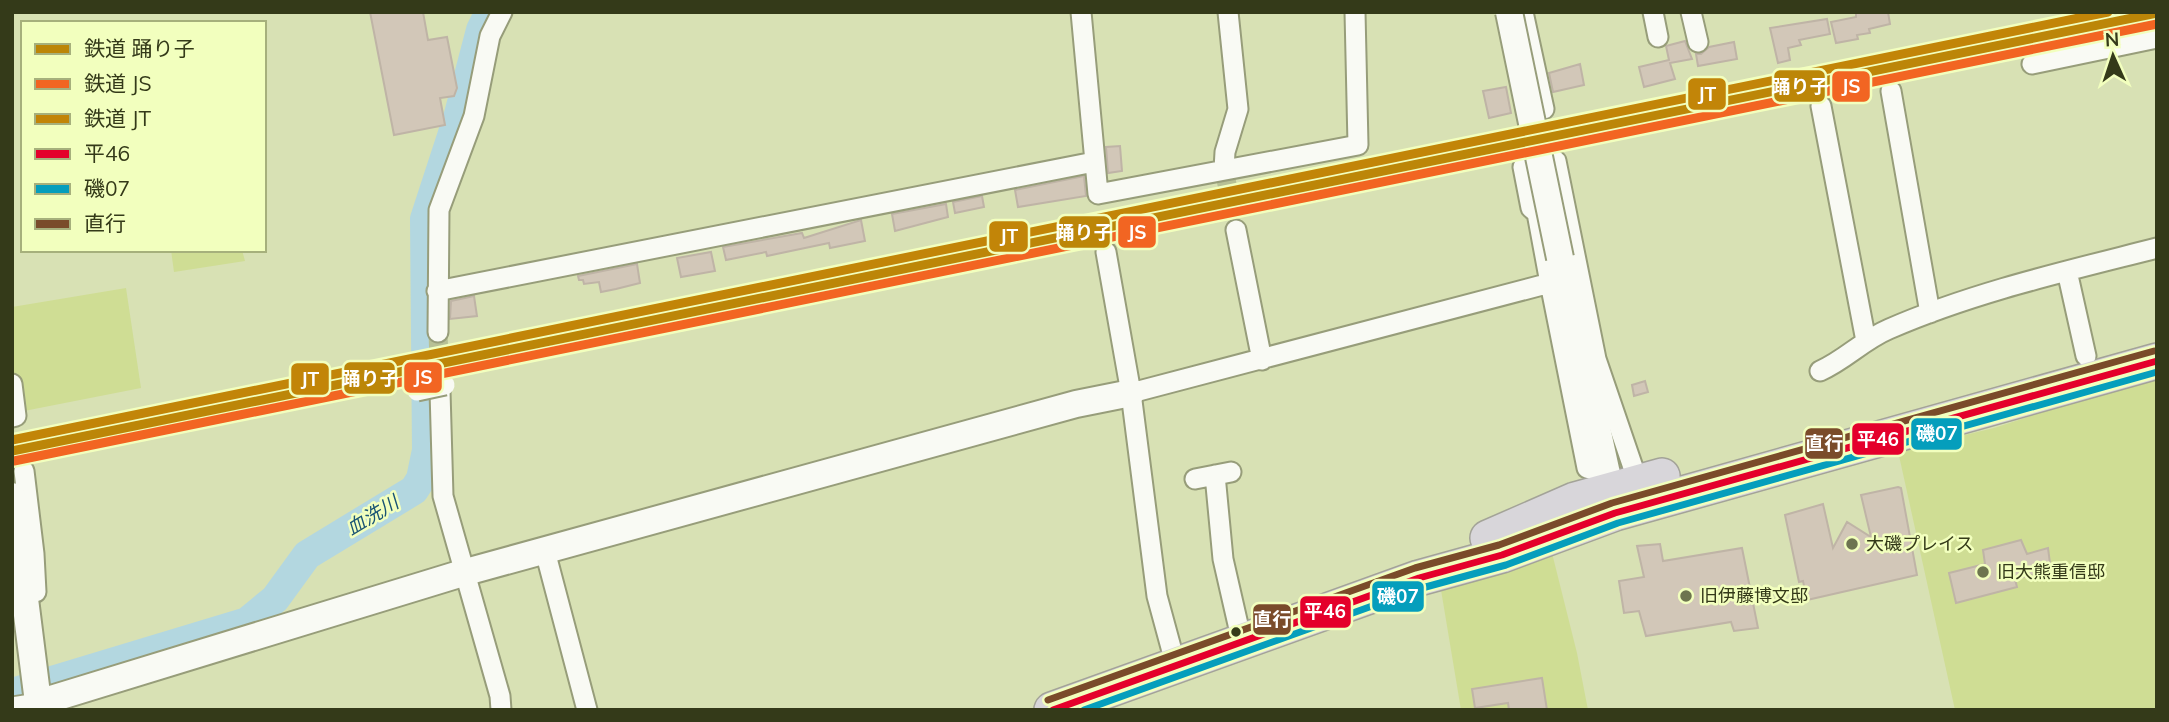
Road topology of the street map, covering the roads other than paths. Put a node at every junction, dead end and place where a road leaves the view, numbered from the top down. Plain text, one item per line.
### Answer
1 (502, 12) edge
2 (1081, 12) edge
3 (1228, 12) edge
4 (1355, 12) edge
5 (1496, 12) edge
6 (1508, 12) edge
7 (1523, 12) edge
8 (1653, 12) edge
9 (1691, 12) edge
10 (1658, 37) dead end
11 (2157, 38) edge
12 (1698, 42) dead end
13 (1505, 52) junction
14 (1533, 56) junction
15 (2032, 64) dead end
16 (1511, 81) dead end
17 (1891, 91) dead end
18 (1821, 106) dead end
19 (1544, 109) dead end
20 (1556, 161) dead end
21 (1094, 162) junction
22 (1523, 167) dead end
23 (1224, 169) tunnel mouth
24 (1236, 230) tunnel mouth
25 (2157, 248) edge
26 (1106, 252) dead end
27 (2067, 271) junction
28 (1550, 283) junction
29 (437, 291) junction
30 (1930, 313) junction
31 (438, 332) tunnel mouth
32 (2157, 335) edge
33 (1866, 341) junction
34 (2086, 356) junction
35 (1262, 360) junction
36 (2157, 361) edge
37 (1820, 371) dead end
38 (12, 384) edge
39 (417, 391) dead end
40 (1131, 393) junction
41 (12, 417) edge
42 (24, 471) dead end
43 (1195, 479) dead end
44 (1617, 489) junction
45 (12, 496) edge
46 (545, 551) junction
47 (466, 572) junction
48 (12, 597) edge
49 (1242, 642) junction
50 (1176, 666) junction
51 (33, 693) edge
52 (501, 710) edge
53 (587, 710) edge
54 (1052, 710) edge

1 - 29 street
2 - 21 street
3 - 23 street
4 - 21 street
5 - 13 street
6 - 44 street, bridge
7 - 14 street
8 - 10 street
9 - 12 street
11 - 15 street
13 - 14 street
13 - 16 street
14 - 19 street
17 - 30 street
18 - 33 street
20 - 44 street
21 - 29 street
22 - 28 street
24 - 35 street
25 - 27 street
26 - 40 street
27 - 30 street
27 - 34 street
28 - 35 street
28 - 44 street
29 - 31 street
30 - 33 street
32 - 34 highway
33 - 37 street
34 - 44 highway
35 - 40 street
36 - 44 highway
38 - 41 street
39 - 47 street, bridge
40 - 46 street
40 - 50 street
42 - 51 street
43 - 49 street
44 - 49 highway
45 - 51 street
46 - 47 street
46 - 53 street
47 - 51 street
47 - 52 street
48 - 51 street
49 - 50 highway
50 - 54 highway

